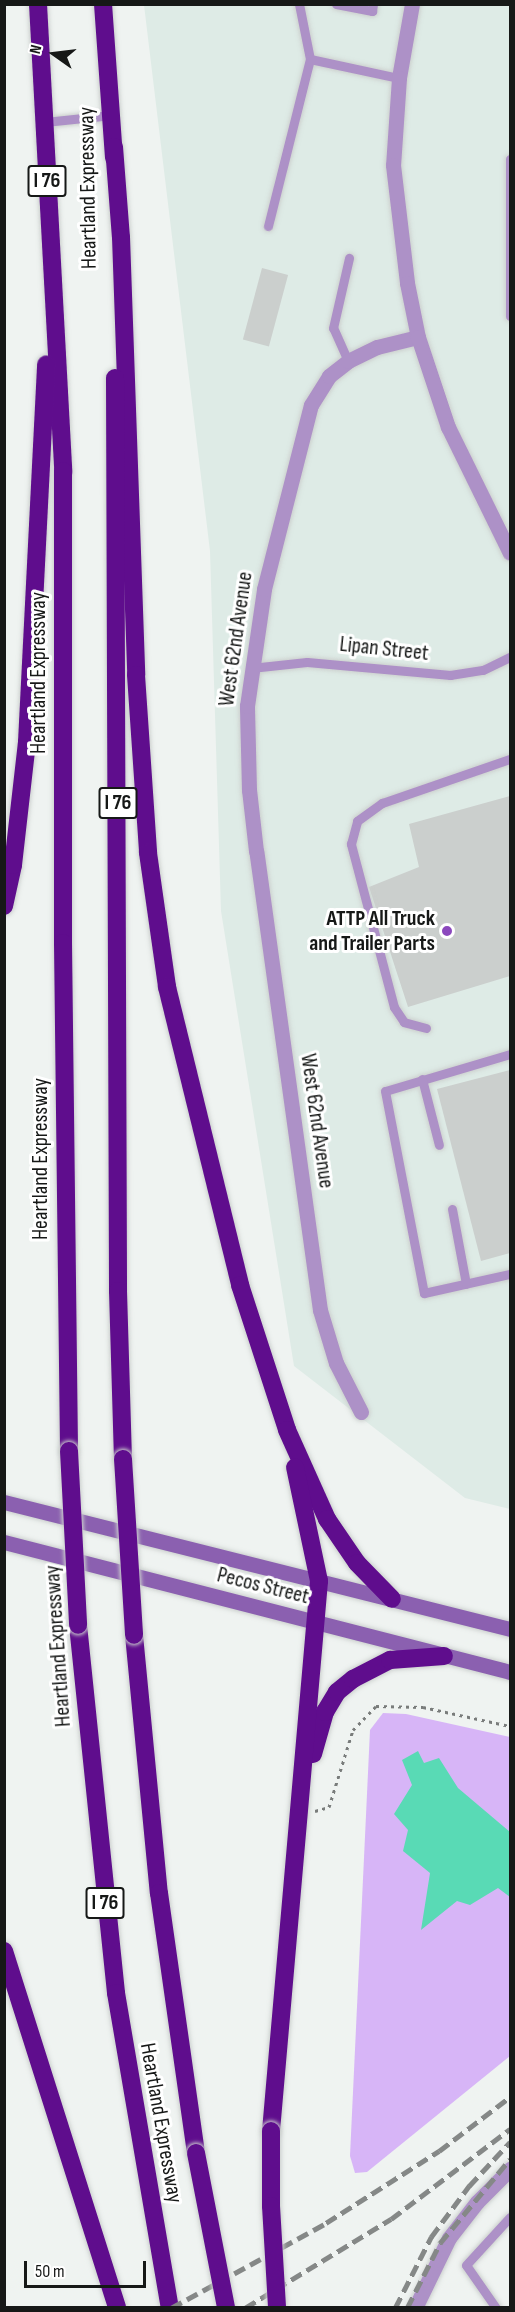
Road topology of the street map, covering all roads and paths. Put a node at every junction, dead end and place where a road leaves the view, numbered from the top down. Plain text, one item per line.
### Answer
1 (38, 4) edge
2 (103, 4) edge
3 (299, 4) edge
4 (336, 4) edge
5 (373, 4) edge
6 (412, 4) edge
7 (310, 59) junction
8 (399, 78) junction
9 (112, 115) junction
10 (45, 122) junction
11 (114, 147) junction
12 (510, 159) edge
13 (268, 226) dead end
14 (49, 239) junction
15 (350, 258) dead end
16 (510, 316) edge
17 (418, 337) junction
18 (348, 361) junction
19 (510, 553) edge
20 (510, 657) edge
21 (250, 668) junction
22 (510, 759) edge
23 (4, 906) edge
24 (426, 1028) dead end
25 (510, 1054) edge
26 (422, 1079) junction
27 (440, 1145) dead end
28 (452, 1209) dead end
29 (510, 1274) edge
30 (466, 1284) junction
31 (361, 1412) dead end
32 (287, 1430) junction
33 (4, 1502) edge
34 (4, 1542) edge
35 (319, 1581) junction
36 (392, 1599) junction
37 (317, 1623) junction
38 (510, 1629) edge
39 (444, 1656) junction
40 (510, 1672) edge
41 (510, 1726) edge
42 (300, 1809) junction
43 (4, 1951) edge
44 (510, 2169) edge
45 (510, 2217) edge
46 (117, 2307) edge
47 (170, 2307) edge
48 (225, 2307) edge
49 (278, 2307) edge
50 (415, 2307) edge
51 (496, 2307) edge

1 - 10 highway, Heartland Expressway / I 76
2 - 9 highway, Heartland Expressway / I 76
3 - 7 lane
4 - 5 lane
6 - 8 street
7 - 8 lane
7 - 13 lane
8 - 17 street
9 - 10 lane
9 - 11 highway, Heartland Expressway / I 76
10 - 14 highway, Heartland Expressway / I 76
11 - 32 highway
11 - 48 highway, Heartland Expressway / I 76, bridge
12 - 16 lane
14 - 23 highway
14 - 47 highway, Heartland Expressway / I 76, bridge
15 - 18 lane
17 - 18 street, West 62nd Avenue
17 - 19 street
18 - 21 street, West 62nd Avenue
20 - 21 lane, Lipan Street
21 - 31 street, West 62nd Avenue
22 - 24 lane
25 - 26 lane
26 - 27 lane
26 - 30 lane
28 - 30 lane
29 - 30 lane
32 - 35 highway
32 - 36 highway
33 - 35 main road, Pecos Street
34 - 37 main road, Pecos Street
35 - 36 main road, Pecos Street
35 - 37 highway
36 - 38 main road, Pecos Street
37 - 39 main road, Pecos Street
37 - 42 highway
39 - 40 main road, Pecos Street
39 - 42 highway
41 - 42 path
42 - 49 highway, bridge
43 - 46 highway
44 - 50 street
45 - 51 lane

